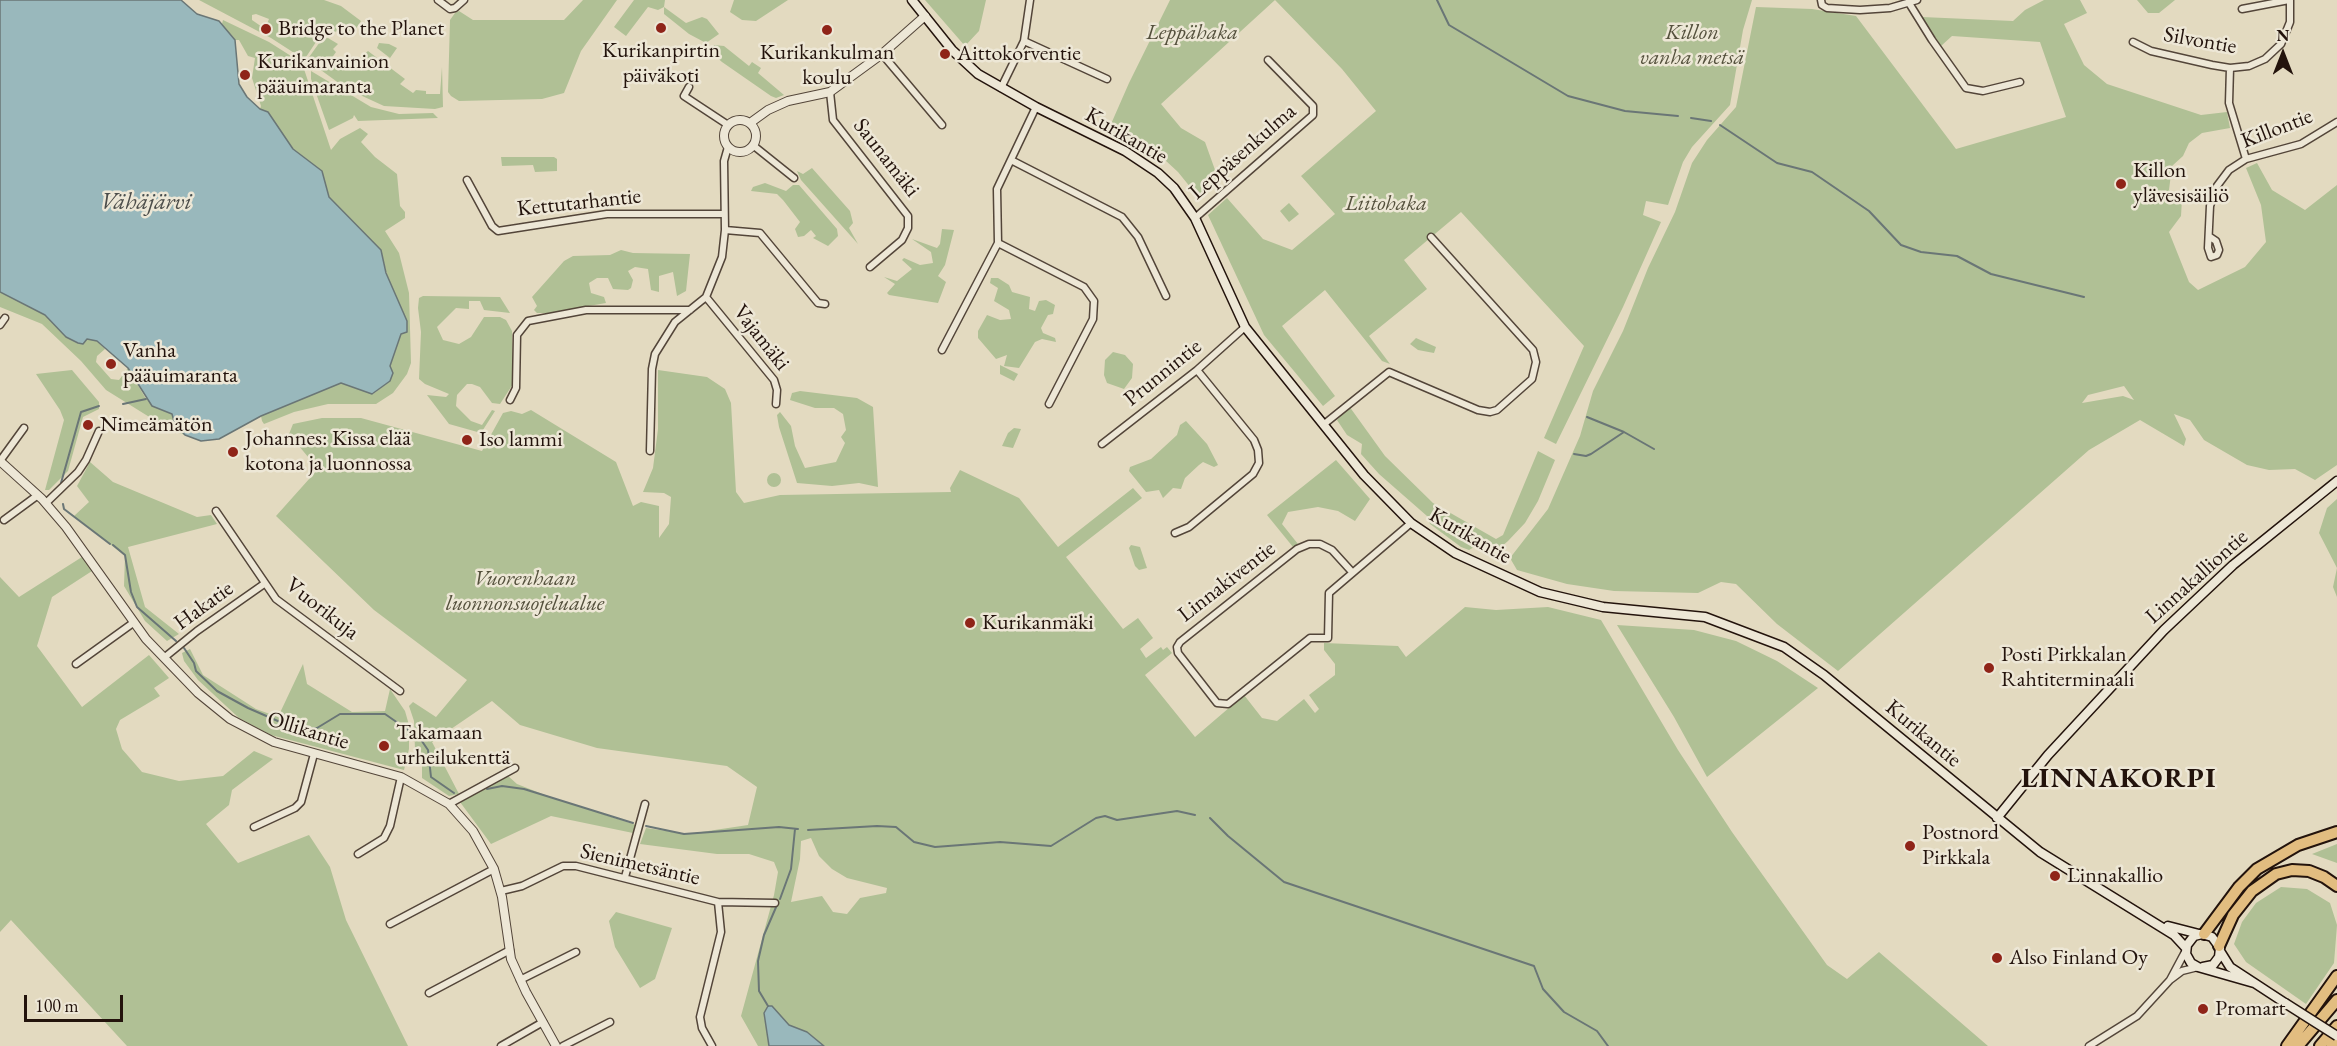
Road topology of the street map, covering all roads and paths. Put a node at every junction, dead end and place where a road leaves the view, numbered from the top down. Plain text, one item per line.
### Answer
1 (438, 0) edge
2 (464, 0) edge
3 (912, 0) edge
4 (1029, 0) edge
5 (1821, 0) edge
6 (1917, 0) edge
7 (2290, 0) edge
8 (1909, 3) junction
9 (2242, 9) dead end
10 (925, 16) junction
11 (1024, 41) junction
12 (2133, 42) dead end
13 (882, 54) junction
14 (1268, 60) dead end
15 (2230, 68) junction
16 (1107, 79) dead end
17 (2020, 82) dead end
18 (689, 87) dead end
19 (1001, 88) junction
20 (830, 92) junction
21 (1036, 107) junction
22 (2337, 122) edge
23 (750, 123) junction
24 (728, 125) junction
25 (942, 125) dead end
26 (754, 146) junction
27 (728, 147) junction
28 (2246, 159) junction
29 (1011, 160) junction
30 (794, 178) dead end
31 (467, 180) dead end
32 (724, 213) junction
33 (1195, 218) junction
34 (725, 230) junction
35 (1431, 237) dead end
36 (2210, 237) dead end
37 (998, 243) junction
38 (870, 267) dead end
39 (1166, 296) dead end
40 (706, 297) junction
41 (825, 304) dead end
42 (690, 310) junction
43 (5, 318) dead end
44 (0, 326) edge
45 (1245, 327) junction
46 (942, 350) dead end
47 (1197, 370) junction
48 (510, 400) dead end
49 (776, 404) dead end
50 (1049, 404) dead end
51 (1323, 425) junction
52 (24, 428) dead end
53 (99, 431) dead end
54 (1102, 444) dead end
55 (650, 451) dead end
56 (0, 461) edge
57 (2337, 481) edge
58 (38, 495) junction
59 (46, 503) junction
60 (216, 511) dead end
61 (4, 520) dead end
62 (1412, 523) junction
63 (1174, 533) dead end
64 (1352, 572) junction
65 (264, 584) junction
66 (133, 623) junction
67 (165, 657) junction
68 (76, 664) dead end
69 (400, 691) dead end
70 (314, 754) junction
71 (515, 768) dead end
72 (401, 777) junction
73 (449, 804) junction
74 (645, 804) dead end
75 (1997, 818) junction
76 (254, 827) dead end
77 (2337, 832) edge
78 (358, 854) dead end
79 (494, 869) junction
80 (625, 877) junction
81 (2337, 886) edge
82 (501, 891) junction
83 (718, 903) junction
84 (775, 903) dead end
85 (2150, 921) junction
86 (390, 924) dead end
87 (2202, 934) junction
88 (2186, 949) junction
89 (2219, 949) junction
90 (510, 951) junction
91 (576, 952) dead end
92 (2201, 967) junction
93 (2337, 976) edge
94 (520, 980) junction
95 (2170, 980) junction
96 (2254, 983) junction
97 (429, 993) dead end
98 (2337, 1000) edge
99 (543, 1022) junction
100 (610, 1022) dead end
101 (2337, 1026) edge
102 (2337, 1036) edge
103 (2337, 1041) edge
104 (501, 1046) edge
105 (556, 1046) edge
106 (563, 1046) edge
107 (712, 1046) edge
108 (2089, 1046) edge
109 (2287, 1046) edge
110 (2298, 1046) edge
111 (2320, 1046) edge
112 (2332, 1046) edge

1 - 2 street
3 - 10 main road, Kurikantie
4 - 11 street
5 - 8 street
6 - 8 street
7 - 9 street, Silvontie
7 - 15 street, Silvontie
8 - 17 street
10 - 13 street
10 - 19 main road, Kurikantie
11 - 16 street
11 - 19 street
12 - 15 street, Silvontie
13 - 20 street
13 - 25 street
14 - 33 street, Leppäsenkulma
15 - 28 street
18 - 24 street
19 - 21 main road, Kurikantie
20 - 23 street
20 - 38 street, Saunamäki
21 - 29 street
21 - 33 main road, Kurikantie
22 - 28 street, Killontie
23 - 24 street
23 - 26 street
24 - 27 street
26 - 27 street
26 - 30 street
27 - 32 street
28 - 36 street, Killontie
29 - 37 street
29 - 39 street
31 - 32 street, Kettutarhantie
32 - 34 street
33 - 45 main road, Kurikantie
34 - 40 street
34 - 41 street
35 - 51 street
37 - 46 street
37 - 50 street
40 - 42 street
40 - 49 street, Vajamäki
42 - 48 street
42 - 55 street
43 - 44 street
45 - 47 street, Prunnintie
45 - 51 main road, Kurikantie
47 - 54 street, Prunnintie
47 - 63 street
51 - 62 main road, Kurikantie
52 - 56 street
53 - 59 street
56 - 58 street, Ollikantie
57 - 75 main road, Linnakalliontie
58 - 59 street, Ollikantie
58 - 61 street
59 - 66 street, Ollikantie
60 - 65 street, Vuorikuja
62 - 64 street, Linnakiventie
62 - 75 main road, Kurikantie
64 - 64 street, Linnakiventie
65 - 67 street, Hakatie
65 - 69 street, Vuorikuja
66 - 67 street, Ollikantie
66 - 68 street
67 - 70 street, Ollikantie
70 - 72 street, Ollikantie
70 - 76 street
71 - 73 street
72 - 73 street, Ollikantie
72 - 78 street
73 - 79 street, Ollikantie
74 - 80 street
75 - 85 main road, Kurikantie
77 - 87 highway
79 - 82 street, Ollikantie
79 - 86 street
80 - 82 street, Sienimetsäntie
80 - 83 street, Sienimetsäntie
81 - 89 highway
82 - 90 street, Ollikantie
83 - 84 street, Sienimetsäntie
83 - 107 street
85 - 87 main road, Kurikantie
85 - 88 main road, Kurikantie
87 - 88 main road
87 - 89 main road
88 - 92 main road
88 - 95 street
89 - 92 main road
89 - 96 main road
90 - 94 street, Ollikantie
90 - 97 street
91 - 94 street
92 - 95 street
92 - 96 main road
93 - 109 highway
94 - 99 street, Ollikantie
95 - 108 street
96 - 102 main road, bridge
98 - 110 highway
99 - 104 street
99 - 105 street, Ollikantie
100 - 106 street
101 - 111 highway
103 - 112 highway

